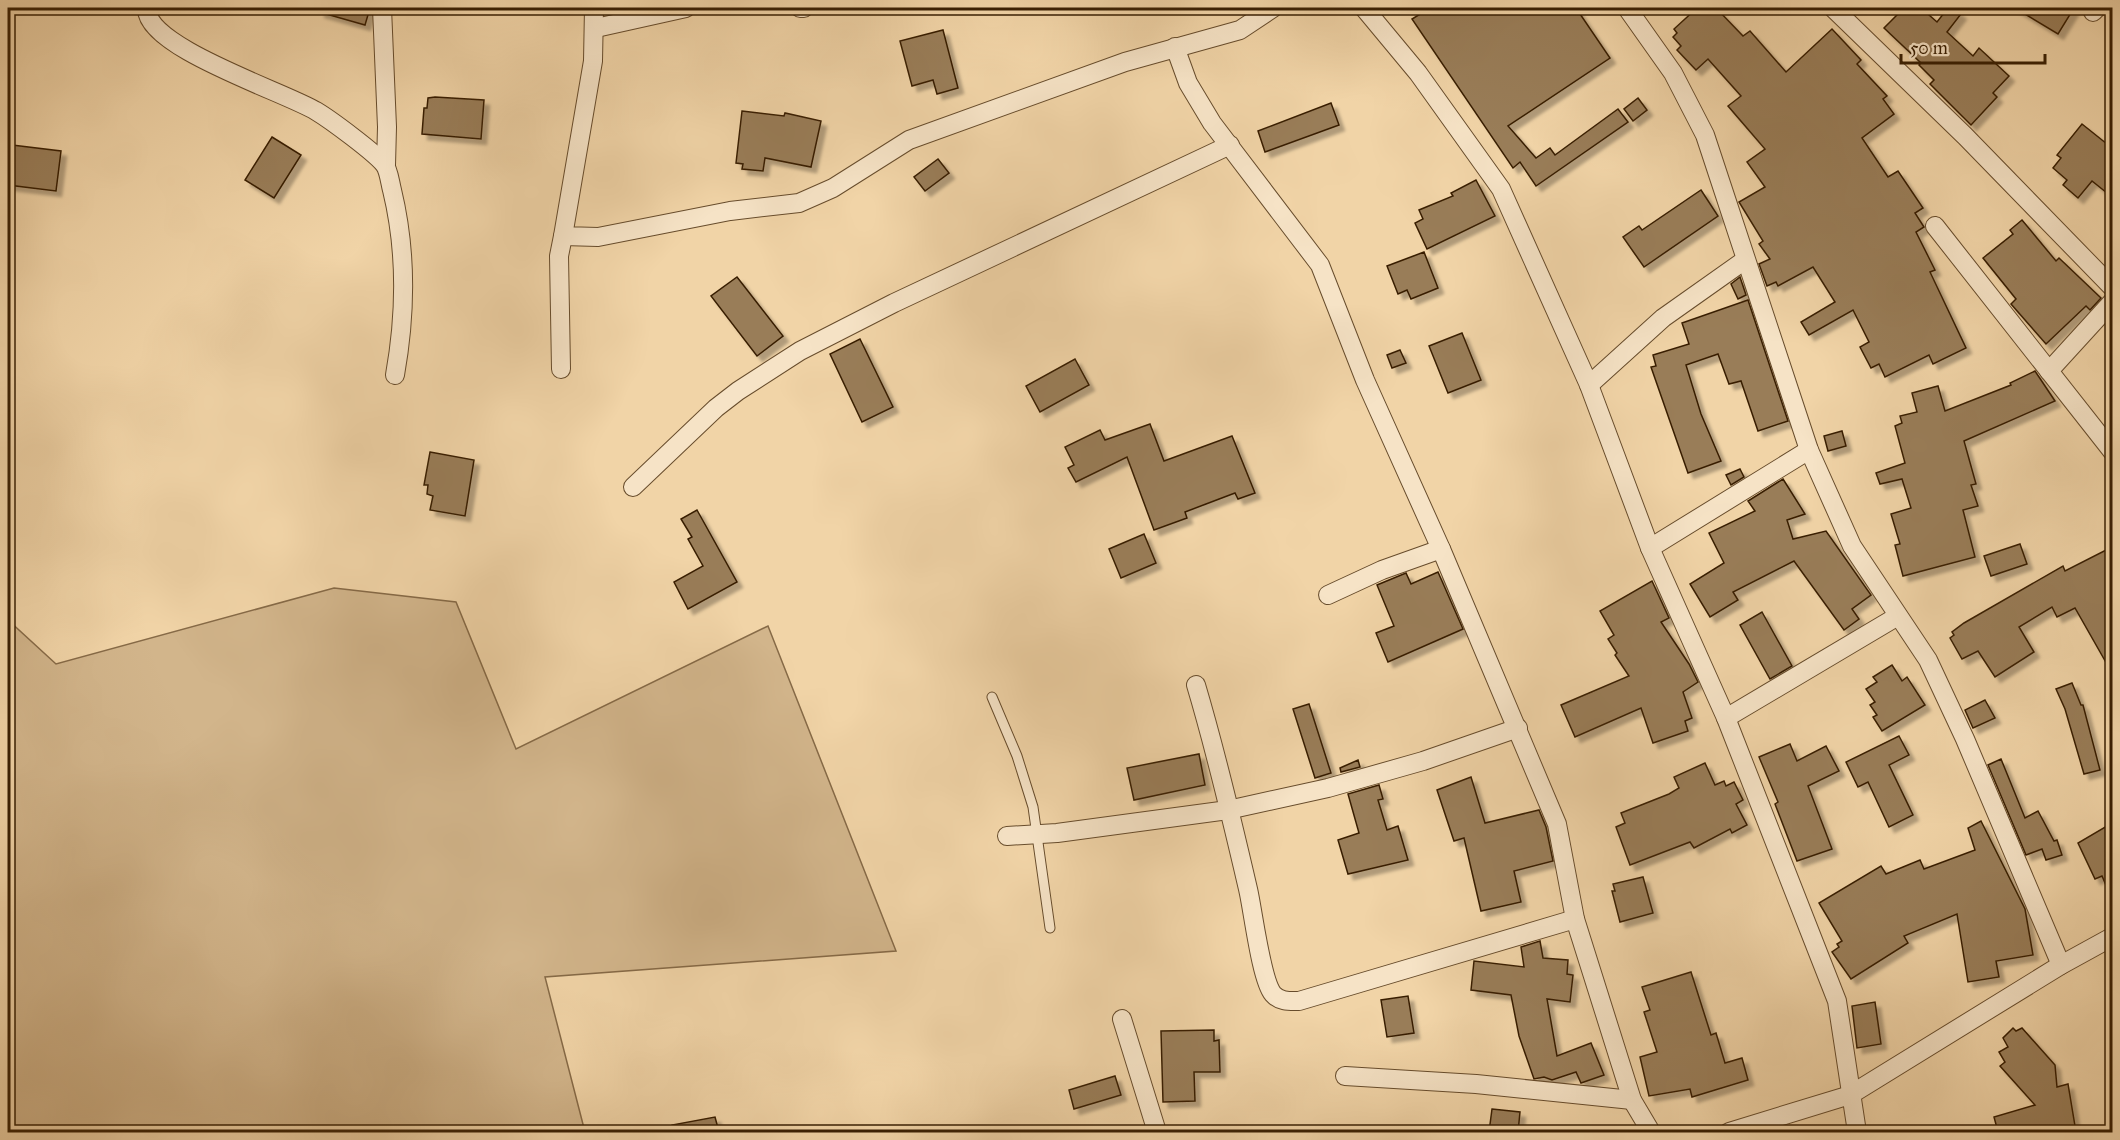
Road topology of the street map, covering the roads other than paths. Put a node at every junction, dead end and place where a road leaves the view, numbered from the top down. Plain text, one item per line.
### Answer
1 (147, 8) edge
2 (382, 8) edge
3 (594, 8) edge
4 (686, 8) edge
5 (1274, 8) edge
6 (1364, 8) edge
7 (1627, 8) edge
8 (1833, 8) edge
9 (596, 28) junction
10 (1175, 47) junction
11 (1230, 146) junction
12 (386, 165) junction
13 (1935, 226) dead end
14 (563, 236) junction
15 (1745, 260) junction
16 (2112, 287) edge
17 (2112, 302) edge
18 (561, 369) dead end
19 (2049, 371) junction
20 (395, 375) dead end
21 (1589, 386) junction
22 (1809, 450) junction
23 (2112, 452) edge
24 (633, 487) dead end
25 (1650, 548) junction
26 (1441, 549) junction
27 (1328, 595) dead end
28 (1898, 616) junction
29 (1196, 685) dead end
30 (992, 697) dead end
31 (1726, 718) junction
32 (1518, 728) junction
33 (1228, 810) junction
34 (1038, 835) junction
35 (1007, 836) dead end
36 (1575, 919) junction
37 (1050, 928) dead end
38 (2112, 936) edge
39 (2061, 964) junction
40 (1122, 1019) dead end
41 (1345, 1076) dead end
42 (1850, 1095) junction
43 (1632, 1100) junction
44 (1157, 1132) edge
45 (1651, 1132) edge
46 (1729, 1132) edge
47 (1857, 1132) edge

1 - 12 street
2 - 12 street
3 - 9 street
4 - 9 street
5 - 10 street
6 - 21 street
7 - 15 street
8 - 16 street
9 - 14 street
10 - 11 street
10 - 14 street
11 - 24 street
11 - 26 street
12 - 20 street
13 - 19 street
14 - 18 street
15 - 21 street
15 - 22 street
17 - 19 street
19 - 23 street
21 - 25 street
22 - 25 street
22 - 28 street
25 - 31 street
26 - 27 street
26 - 32 street
28 - 31 street
28 - 39 street
29 - 33 street
30 - 34 lane
31 - 42 street
32 - 33 street
32 - 36 street
33 - 34 street
33 - 36 street
34 - 35 street
34 - 37 lane
36 - 43 street
38 - 39 street
39 - 42 street
40 - 44 street
41 - 43 street
42 - 46 street
42 - 47 street
43 - 45 street

